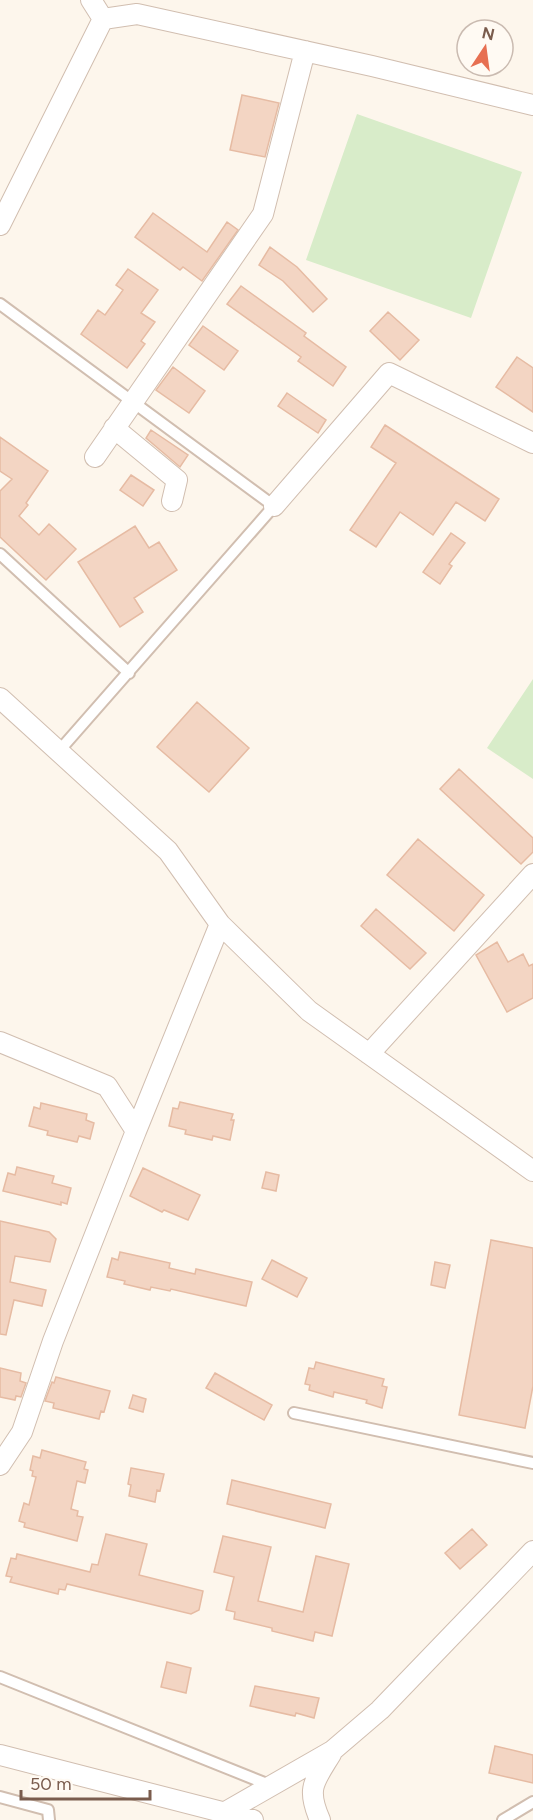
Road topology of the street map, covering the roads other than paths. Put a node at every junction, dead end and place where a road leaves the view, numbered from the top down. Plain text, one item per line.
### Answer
1 (91, 0) edge
2 (103, 19) junction
3 (305, 51) junction
4 (533, 105) edge
5 (0, 225) edge
6 (0, 304) edge
7 (114, 428) junction
8 (533, 443) edge
9 (95, 457) dead end
10 (172, 501) dead end
11 (274, 506) junction
12 (0, 554) edge
13 (129, 673) junction
14 (0, 698) edge
15 (59, 751) junction
16 (533, 874) edge
17 (220, 924) junction
18 (0, 1042) edge
19 (369, 1054) junction
20 (136, 1131) junction
21 (533, 1171) edge
22 (294, 1413) dead end
23 (533, 1463) edge
24 (0, 1465) edge
25 (533, 1551) edge
26 (0, 1677) edge
27 (332, 1751) junction
28 (0, 1755) edge
29 (272, 1786) junction
30 (0, 1797) edge
31 (533, 1802) edge
32 (222, 1814) junction
33 (49, 1820) edge
34 (253, 1820) edge
35 (320, 1820) edge
36 (503, 1820) edge

1 - 2 street
2 - 3 street
2 - 5 street
3 - 4 street
3 - 7 street
6 - 11 lane
7 - 9 street
7 - 10 street
8 - 11 street
11 - 13 lane
12 - 13 lane
13 - 15 lane
14 - 15 street
15 - 17 street
16 - 19 street
17 - 19 street
17 - 20 street
18 - 20 street
19 - 21 street
20 - 24 street
22 - 23 lane
25 - 27 street
26 - 29 lane
27 - 29 street
27 - 35 street
28 - 32 street
29 - 32 street
30 - 33 lane
31 - 36 lane
32 - 34 street

